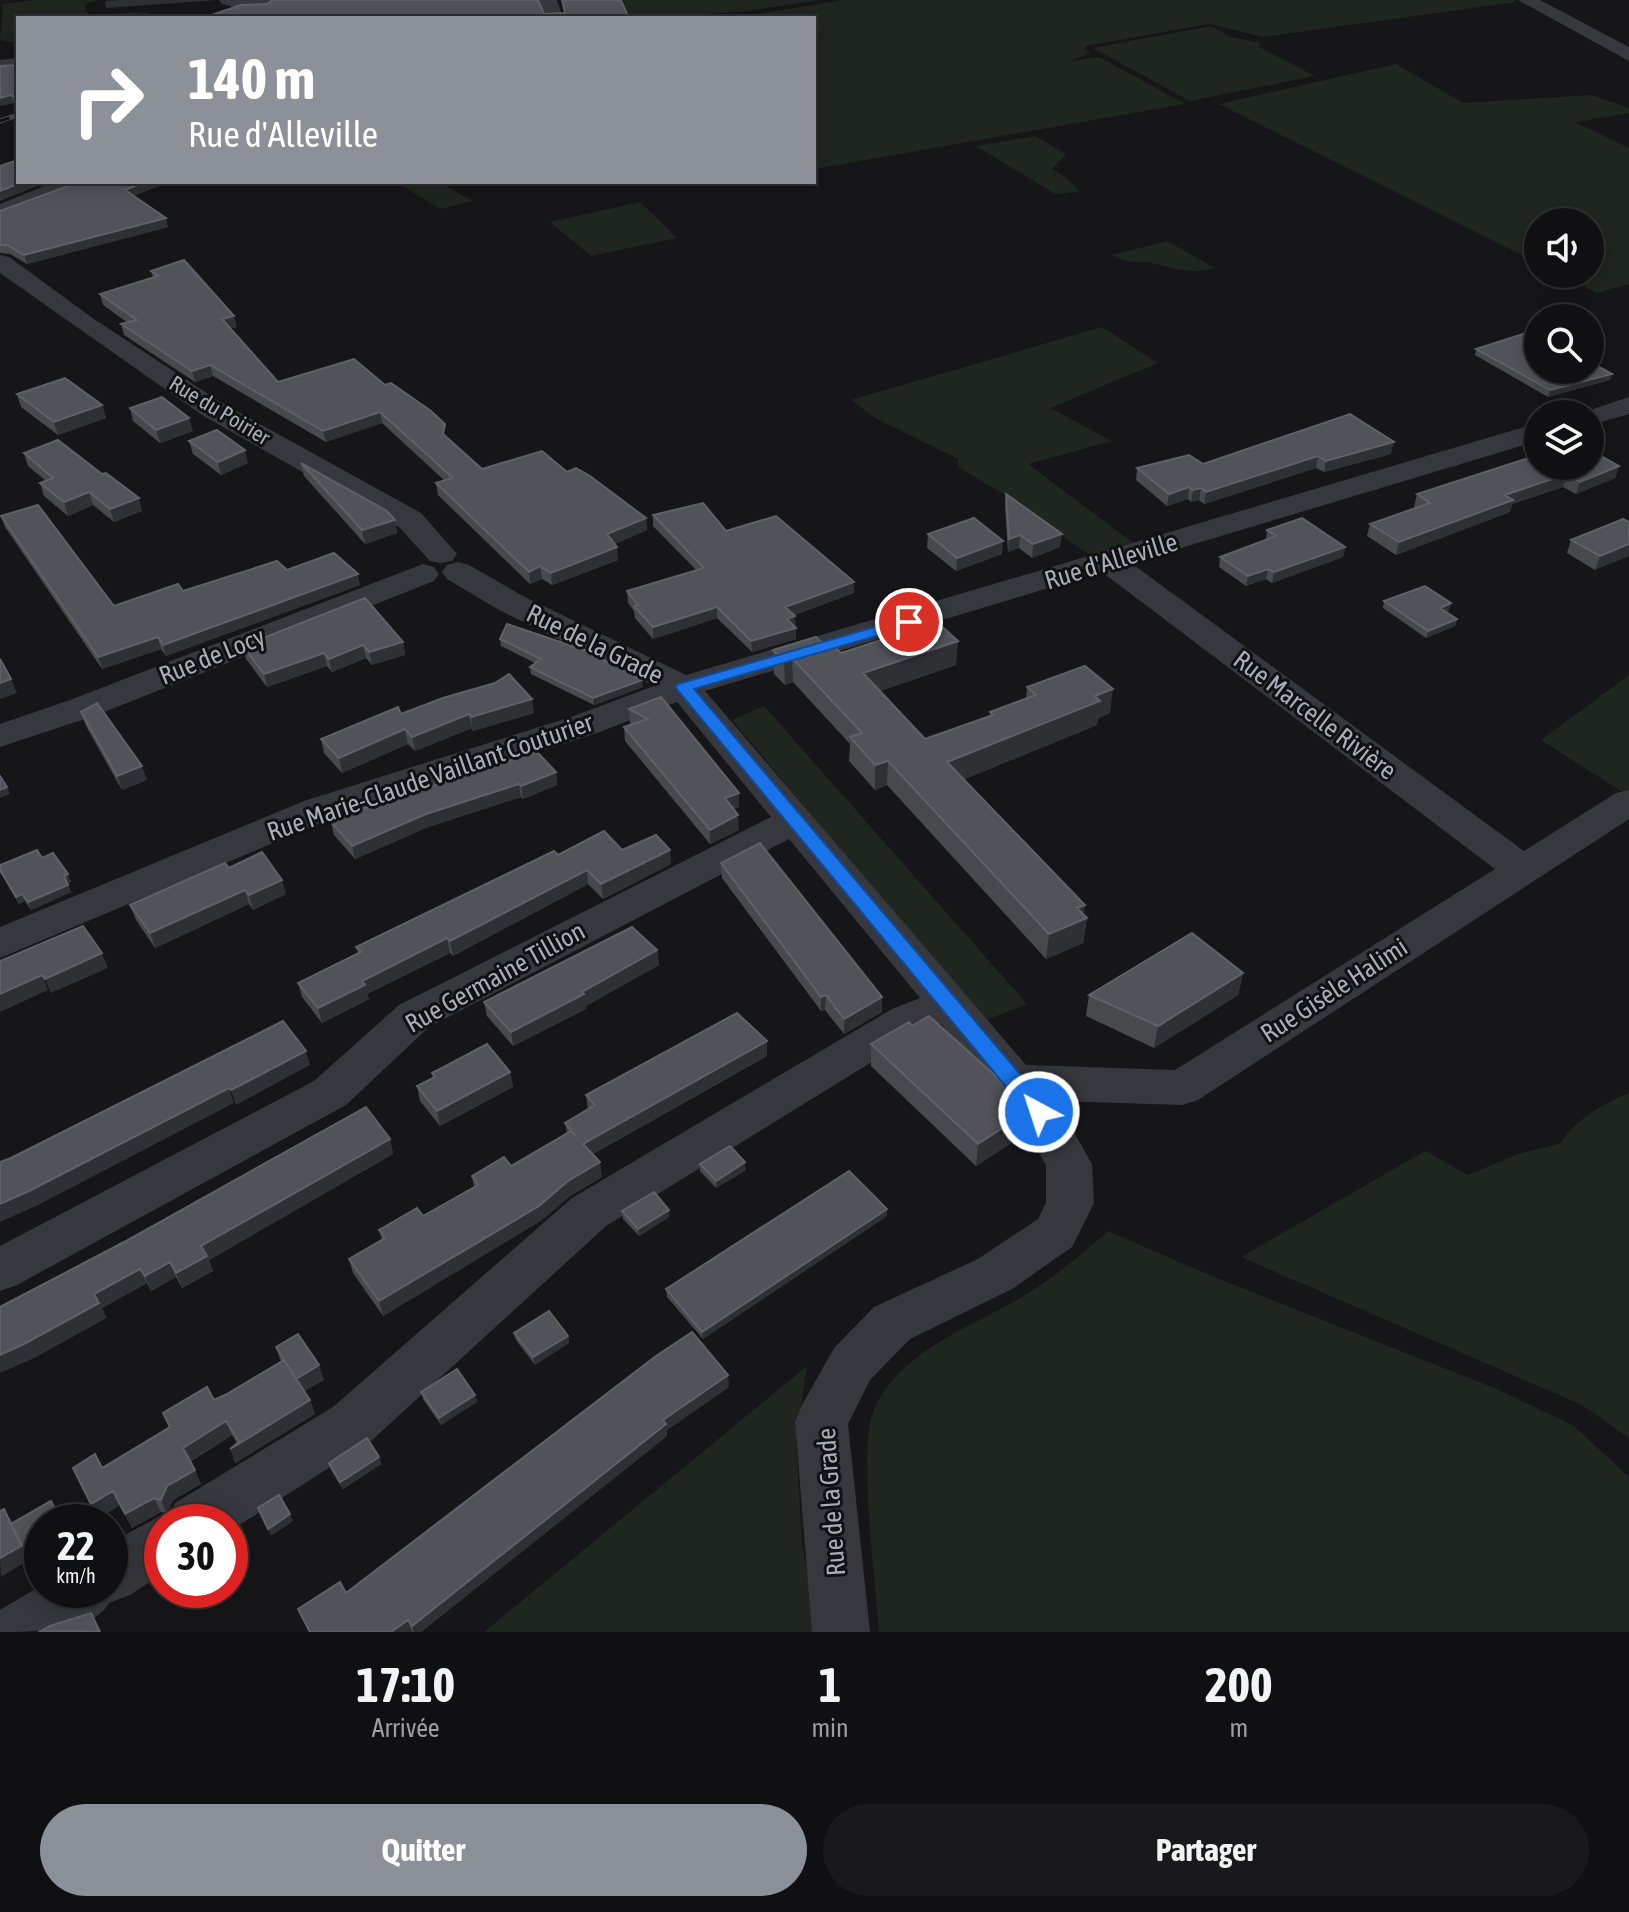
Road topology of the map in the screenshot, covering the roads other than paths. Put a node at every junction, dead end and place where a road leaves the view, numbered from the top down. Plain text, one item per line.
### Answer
1 (272, 0) edge
2 (1527, 0) edge
3 (225, 7) edge
4 (15, 52) edge
5 (1629, 55) edge
6 (0, 66) edge
7 (69, 184) edge
8 (0, 212) edge
9 (0, 262) edge
10 (1629, 405) edge
11 (1604, 413) edge
12 (1524, 436) edge
13 (1108, 561) junction
14 (441, 567) junction
15 (683, 687) junction
16 (0, 736) edge
17 (1629, 802) edge
18 (794, 821) junction
19 (1522, 869) junction
20 (0, 943) edge
21 (949, 1004) junction
22 (1014, 1082) junction
23 (0, 1270) edge
24 (224, 1504) edge
25 (57, 1608) edge
26 (19, 1632) edge
27 (841, 1632) edge

1 - 3 street
2 - 5 street
4 - 6 street
7 - 8 street
9 - 14 street, Rue du Poirier
10 - 11 street
12 - 13 street, Rue d'Alleville
13 - 15 street, Rue d'Alleville
13 - 19 street, Rue Marcelle Rivière
14 - 15 street, Rue de la Grade
14 - 16 street, Rue de Locy
15 - 18 street, Rue de la Grade
15 - 20 street, Rue Marie-Claude Vaillant Couturier
17 - 19 street, Rue Gisèle Halimi
18 - 21 street, Rue de la Grade
18 - 23 street, Rue Germaine Tillion
19 - 22 street, Rue Gisèle Halimi
21 - 22 street, Rue de la Grade
21 - 24 street
22 - 27 street, Rue de la Grade
25 - 26 street

